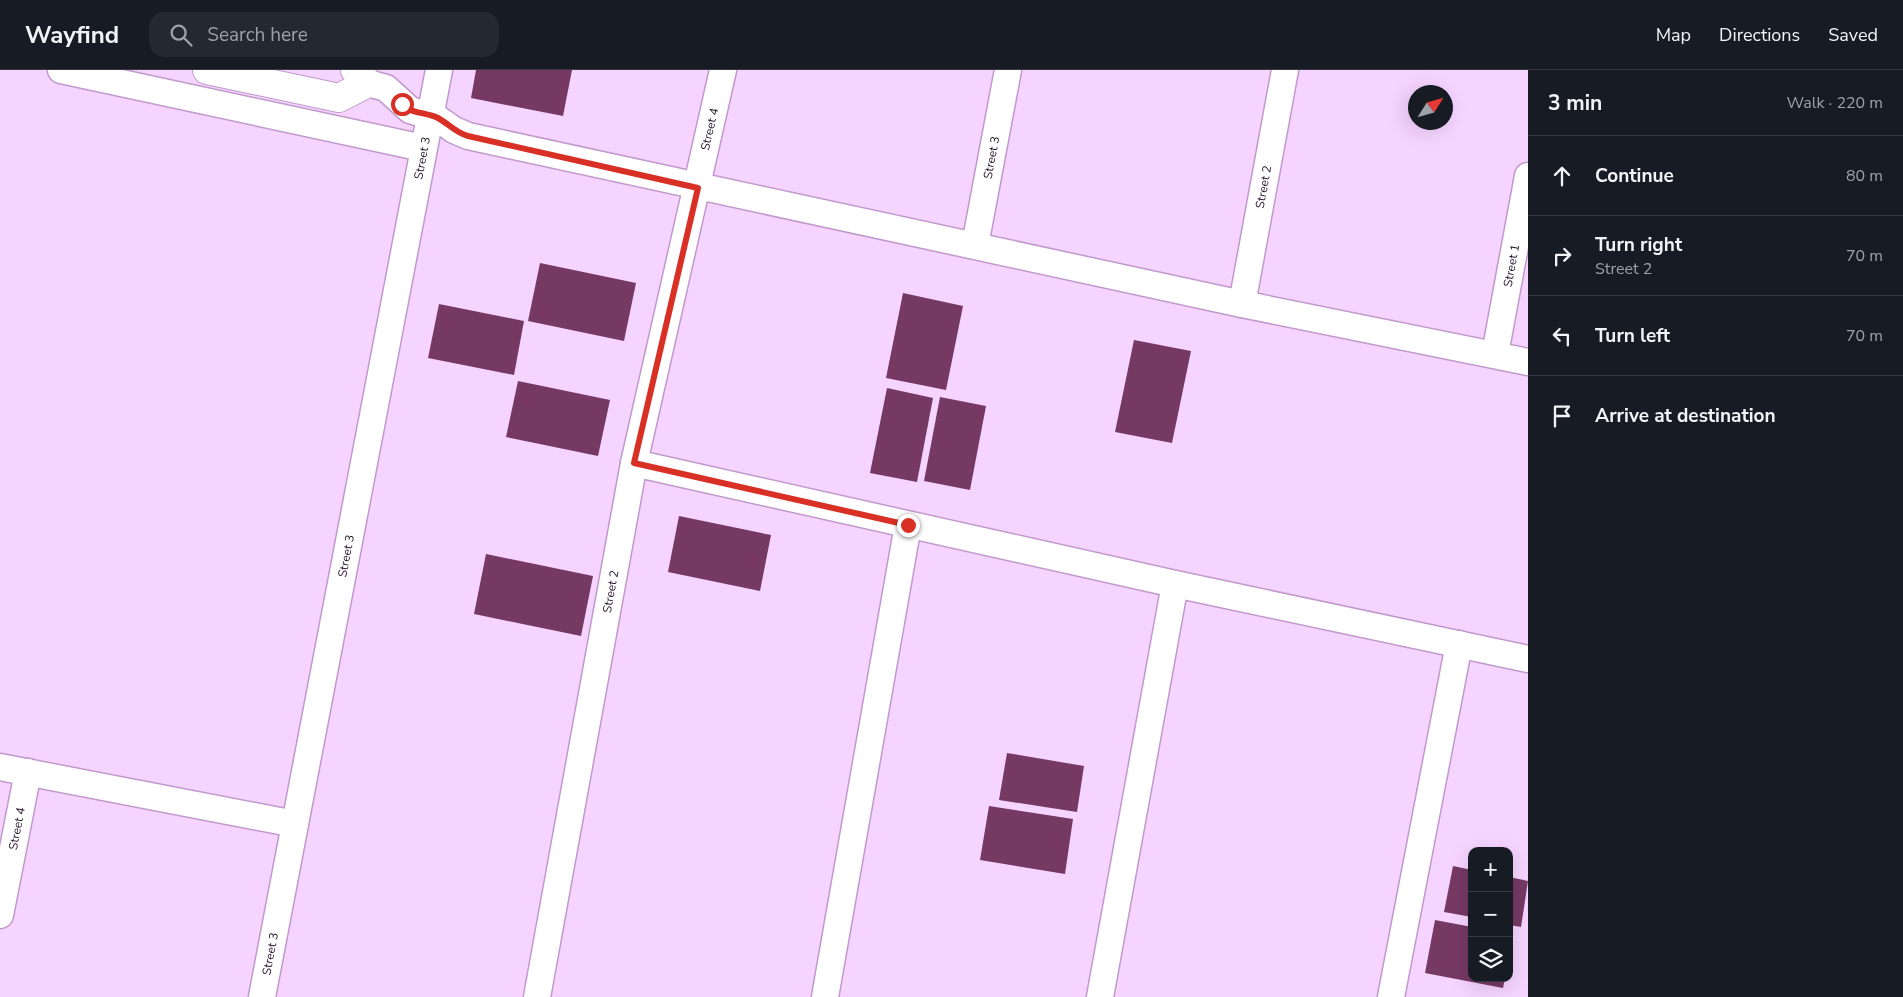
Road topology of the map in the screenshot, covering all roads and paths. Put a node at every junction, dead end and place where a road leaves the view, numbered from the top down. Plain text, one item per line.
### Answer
1 (61, 70) edge
2 (207, 70) edge
3 (439, 70) edge
4 (723, 70) edge
5 (1008, 70) edge
6 (1285, 70) edge
7 (362, 76) edge
8 (430, 116) junction
9 (423, 148) junction
10 (1528, 176) edge
11 (698, 188) junction
12 (974, 245) junction
13 (1242, 304) junction
14 (1495, 354) junction
15 (1528, 362) edge
16 (634, 463) junction
17 (908, 525) junction
18 (1175, 584) junction
19 (1458, 644) junction
20 (1528, 659) edge
21 (0, 767) edge
22 (28, 772) junction
23 (295, 824) junction
24 (0, 915) edge
25 (262, 997) edge
26 (537, 997) edge
27 (825, 997) edge
28 (1100, 997) edge
29 (1391, 997) edge

1 - 9 street
2 - 7 main road
3 - 8 street, Street 3
4 - 11 street, Street 4
5 - 12 street, Street 3
6 - 13 street, Street 2
7 - 8 street
8 - 9 street, Street 3
8 - 11 street
9 - 23 street, Street 3
10 - 14 street, Street 1
11 - 12 street
11 - 16 street, Street 2
12 - 13 street
13 - 14 street
14 - 15 street
16 - 17 street
16 - 26 street, Street 2
17 - 18 street
17 - 27 street
18 - 19 street
18 - 28 street
19 - 20 street
19 - 29 street
21 - 22 street
22 - 23 street
22 - 24 street, Street 4
23 - 25 street, Street 3

